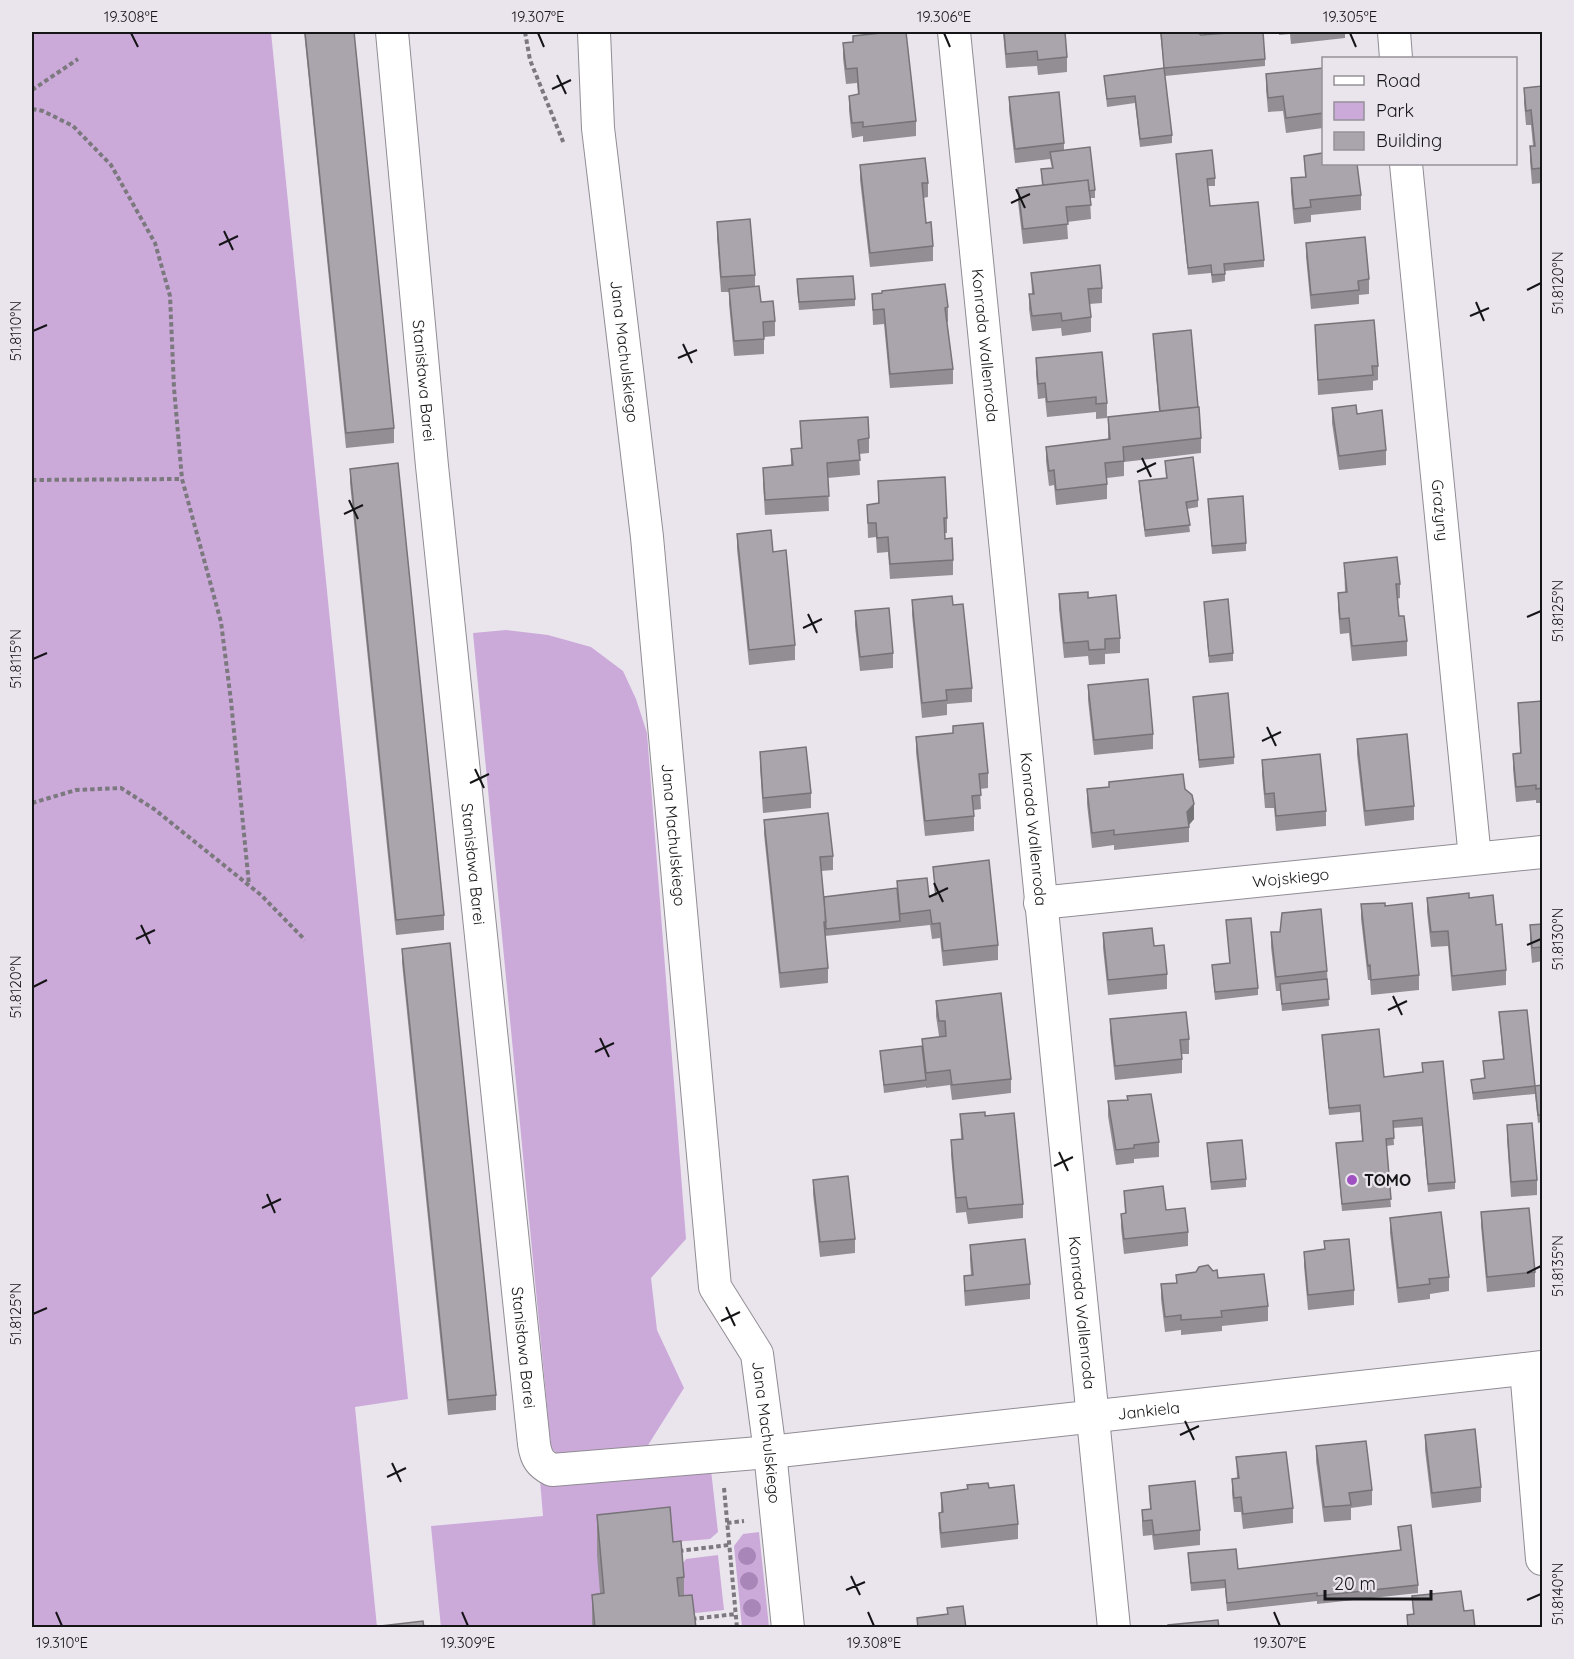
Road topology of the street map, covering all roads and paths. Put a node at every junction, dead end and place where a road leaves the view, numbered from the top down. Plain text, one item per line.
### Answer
1 (392, 32) edge
2 (525, 32) edge
3 (594, 32) edge
4 (954, 32) edge
5 (1394, 32) edge
6 (1396, 57) edge
7 (78, 60) dead end
8 (32, 90) edge
9 (32, 110) edge
10 (565, 146) dead end
11 (1407, 165) edge
12 (182, 479) junction
13 (32, 480) edge
14 (32, 803) edge
15 (1542, 852) edge
16 (1475, 858) junction
17 (249, 885) junction
18 (1040, 903) junction
19 (305, 940) dead end
20 (1534, 1368) edge
21 (1092, 1416) junction
22 (770, 1452) junction
23 (720, 1456) junction
24 (729, 1545) junction
25 (677, 1551) edge
26 (1542, 1559) edge
27 (736, 1614) junction
28 (687, 1619) edge
29 (737, 1628) edge
30 (788, 1628) edge
31 (1114, 1628) edge

1 - 23 street, Stanisława Barei
2 - 10 path
3 - 22 street, Jana Machulskiego
4 - 18 street, Konrada Wallenroda
5 - 6 street
7 - 8 path
9 - 12 path
11 - 16 street, Grażyny
12 - 13 path
12 - 17 path
14 - 17 path
15 - 16 street, Wojskiego
16 - 18 street, Wojskiego
17 - 19 path
18 - 21 street, Konrada Wallenroda
20 - 21 street, Jankiela
20 - 26 street, Jankiela
21 - 22 street, Jankiela
21 - 31 street, Konrada Wallenroda
22 - 23 street, Stanisława Barei
22 - 30 street, Jana Machulskiego
23 - 24 path
24 - 25 path
24 - 27 path
27 - 28 path
27 - 29 path

